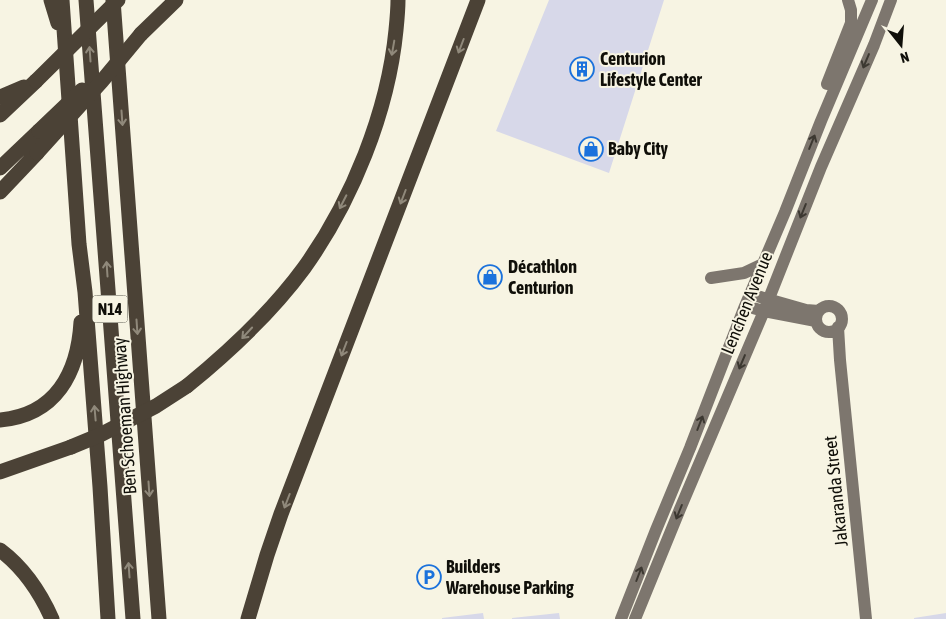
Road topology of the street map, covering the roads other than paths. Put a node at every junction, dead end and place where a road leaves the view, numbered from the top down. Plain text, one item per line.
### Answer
1 (51, 0) edge
2 (62, 0) edge
3 (86, 0) edge
4 (113, 0) edge
5 (119, 0) edge
6 (176, 0) edge
7 (398, 0) edge
8 (478, 0) edge
9 (848, 0) edge
10 (872, 0) edge
11 (891, 0) edge
12 (141, 34) junction
13 (65, 48) junction
14 (34, 82) junction
15 (120, 88) junction
16 (0, 97) edge
17 (0, 115) edge
18 (820, 120) junction
19 (0, 168) edge
20 (0, 192) edge
21 (80, 244) junction
22 (763, 264) junction
23 (711, 278) dead end
24 (747, 300) junction
25 (766, 305) junction
26 (818, 316) junction
27 (832, 329) junction
28 (0, 420) edge
29 (0, 472) edge
30 (0, 550) edge
31 (52, 619) edge
32 (108, 619) edge
33 (133, 619) edge
34 (159, 619) edge
35 (248, 619) edge
36 (621, 619) edge
37 (635, 619) edge
38 (866, 619) edge

1 - 13 highway
2 - 13 highway
33 -> 3 highway, Ben Schoeman Highway / N14
4 - 15 highway, Ben Schoeman Highway / N14
5 - 14 highway, bridge
5 - 15 highway
6 - 12 highway
7 -> 29 highway, bridge
8 -> 35 highway
9 - 18 main road
10 - 18 main road, Lenchen Avenue
11 -> 25 main road, Lenchen Avenue
12 - 19 highway, bridge
12 - 20 highway, bridge
13 - 21 highway
14 - 16 highway
14 - 17 highway
15 -> 34 highway, Ben Schoeman Highway / N14
22 -> 18 main road, Lenchen Avenue
21 - 28 highway
32 -> 21 highway
22 - 23 main road
22 - 24 main road, Lenchen Avenue
24 - 25 main road, Jakaranda Street
36 -> 24 main road, Lenchen Avenue
25 - 26 main road, Jakaranda Street
25 -> 37 main road, Lenchen Avenue
26 - 27 main road
26 - 27 main road, Jakaranda Street
27 - 38 main road, Jakaranda Street
30 - 31 highway

